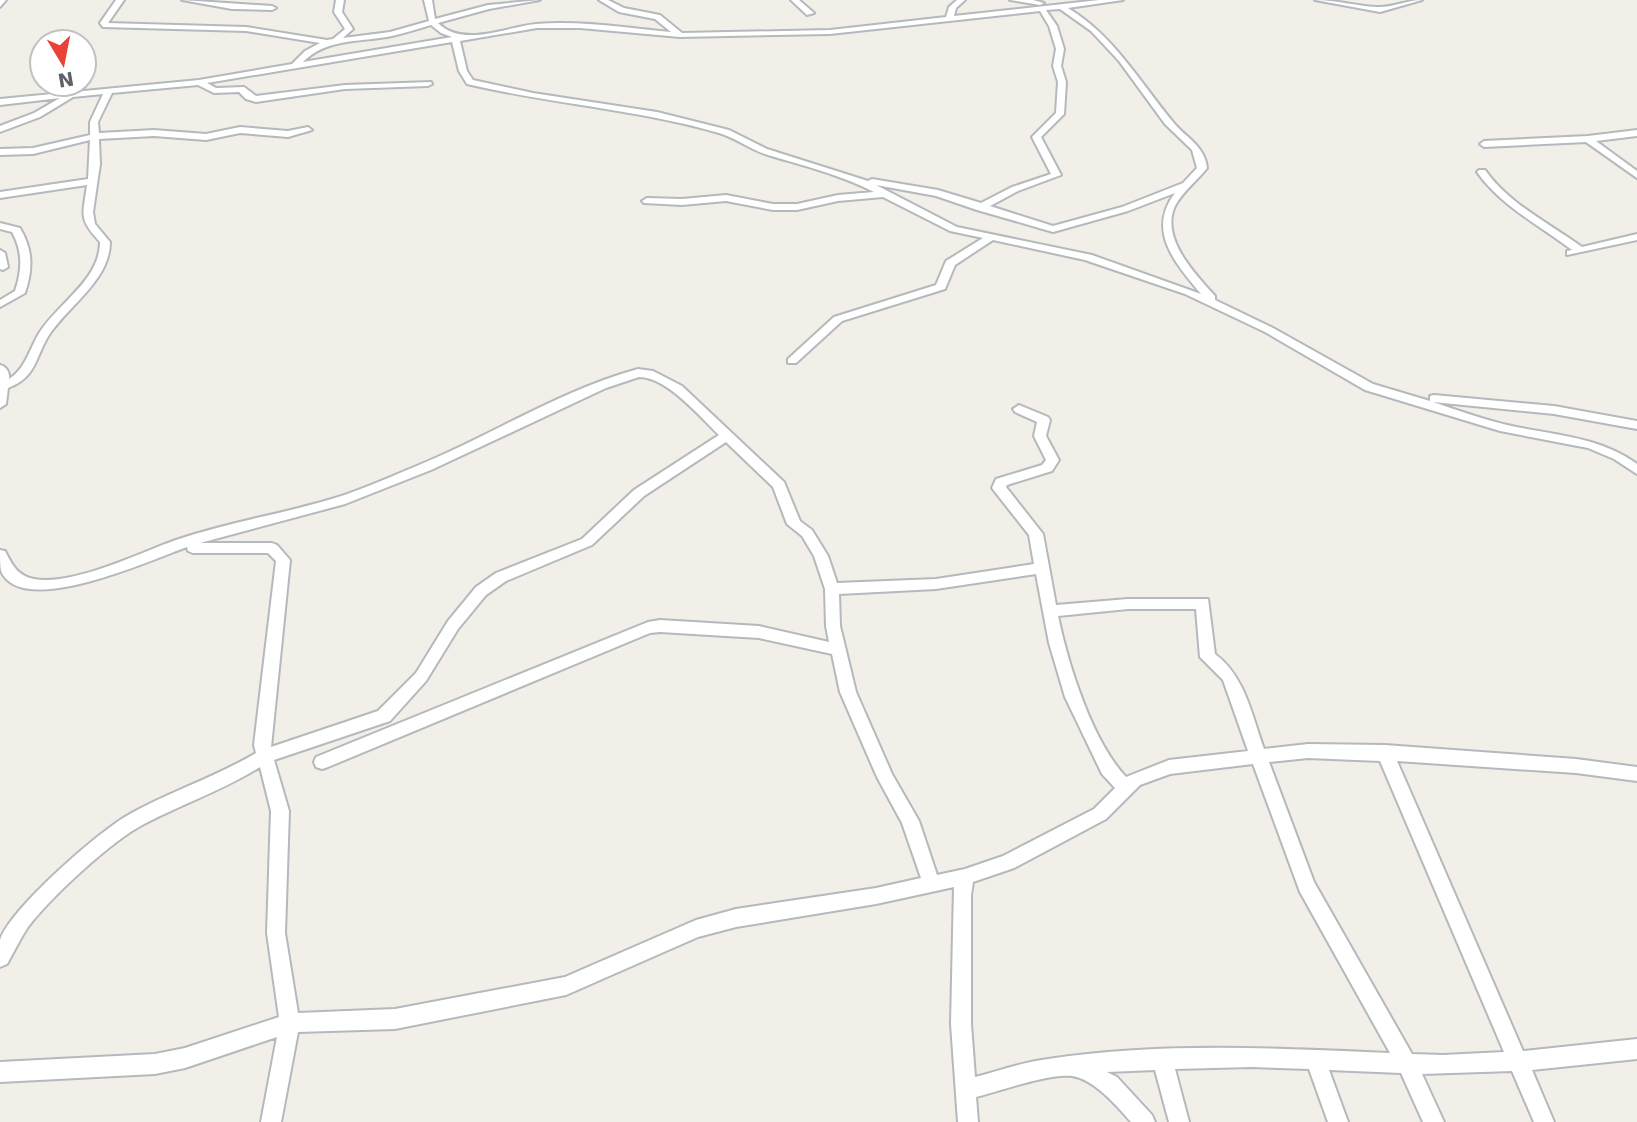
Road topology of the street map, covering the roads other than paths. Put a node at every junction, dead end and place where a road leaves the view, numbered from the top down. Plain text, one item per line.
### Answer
1 (2, 0) edge
2 (120, 0) edge
3 (186, 0) edge
4 (340, 0) edge
5 (428, 0) edge
6 (536, 0) edge
7 (603, 0) edge
8 (795, 0) edge
9 (961, 0) edge
10 (1014, 0) edge
11 (1119, 0) edge
12 (1319, 0) edge
13 (1418, 0) edge
14 (271, 4) edge
15 (0, 5) edge
16 (1062, 7) junction
17 (1042, 9) junction
18 (810, 13) dead end
19 (949, 19) junction
20 (429, 21) junction
21 (276, 26) junction
22 (680, 35) junction
23 (457, 38) junction
24 (331, 41) junction
25 (293, 68) junction
26 (199, 82) junction
27 (428, 84) dead end
28 (108, 92) junction
29 (98, 93) edge
30 (36, 98) edge
31 (65, 98) edge
32 (0, 102) edge
33 (0, 129) edge
34 (309, 130) dead end
35 (1637, 134) edge
36 (96, 136) junction
37 (1588, 139) junction
38 (1484, 144) dead end
39 (0, 152) edge
40 (1482, 172) dead end
41 (1637, 175) edge
42 (858, 180) junction
43 (92, 181) junction
44 (1189, 183) junction
45 (884, 194) junction
46 (0, 195) edge
47 (647, 201) dead end
48 (980, 208) junction
49 (0, 226) edge
50 (1637, 237) edge
51 (990, 238) junction
52 (0, 253) edge
53 (3, 267) dead end
54 (1216, 302) junction
55 (0, 304) edge
56 (792, 361) dead end
57 (0, 368) edge
58 (3, 386) junction
59 (1396, 394) junction
60 (0, 404) edge
61 (1018, 409) dead end
62 (1637, 425) edge
63 (728, 435) junction
64 (1637, 470) edge
65 (0, 555) edge
66 (126, 565) junction
67 (1041, 568) junction
68 (832, 589) junction
69 (1050, 611) junction
70 (838, 650) junction
71 (1385, 752) junction
72 (1258, 755) junction
73 (263, 757) junction
74 (321, 762) dead end
75 (1637, 774) edge
76 (1125, 787) junction
77 (965, 877) junction
78 (931, 883) junction
79 (0, 958) edge
80 (290, 1023) junction
81 (1637, 1049) edge
82 (1315, 1059) junction
83 (1162, 1060) junction
84 (1520, 1061) junction
85 (1406, 1062) junction
86 (1072, 1065) junction
87 (0, 1072) edge
88 (966, 1089) junction
89 (271, 1122) edge
90 (968, 1122) edge
91 (1145, 1122) edge
92 (1179, 1122) edge
93 (1338, 1122) edge
94 (1434, 1122) edge
95 (1544, 1122) edge

1 - 15 street
2 - 21 street
3 - 14 street
4 - 24 street
5 - 20 street
6 - 20 street
7 - 22 street
8 - 18 street
9 - 19 street
10 - 16 street
11 - 16 street
12 - 13 street
14 - 21 street
16 - 17 street
16 - 44 street
17 - 19 street
17 - 48 street
19 - 22 street
20 - 23 street
20 - 24 street
21 - 24 street
22 - 23 street
23 - 25 street
23 - 42 street
24 - 25 street
25 - 26 street
26 - 27 street
26 - 28 street
28 - 29 street
28 - 36 street
30 - 32 street
31 - 33 street
34 - 36 street
35 - 37 street
36 - 39 street
36 - 43 street
37 - 38 street
37 - 41 street
40 - 50 street
42 - 45 street
42 - 48 street
43 - 46 street
43 - 58 street
44 - 48 street
44 - 54 street
45 - 47 street
45 - 51 street
49 - 55 street
51 - 54 street
51 - 56 street
52 - 53 street
54 - 59 street
57 - 58 street
58 - 60 street
59 - 62 street
59 - 64 street
61 - 67 street
63 - 66 street
63 - 68 street
63 - 73 street
65 - 66 street
66 - 73 street
67 - 68 street
67 - 69 street
68 - 70 street
69 - 72 street
69 - 76 street
70 - 74 street
70 - 78 street
71 - 72 street
71 - 75 street
71 - 84 street
72 - 76 street
72 - 85 street
73 - 79 street
73 - 80 street
76 - 77 street
77 - 78 street
77 - 88 street
78 - 80 street
80 - 87 street
80 - 89 street
81 - 84 street
82 - 83 street
82 - 85 street
82 - 93 street
83 - 86 street
83 - 92 street
84 - 85 street
84 - 95 street
85 - 94 street
86 - 88 street
86 - 91 street
88 - 90 street

